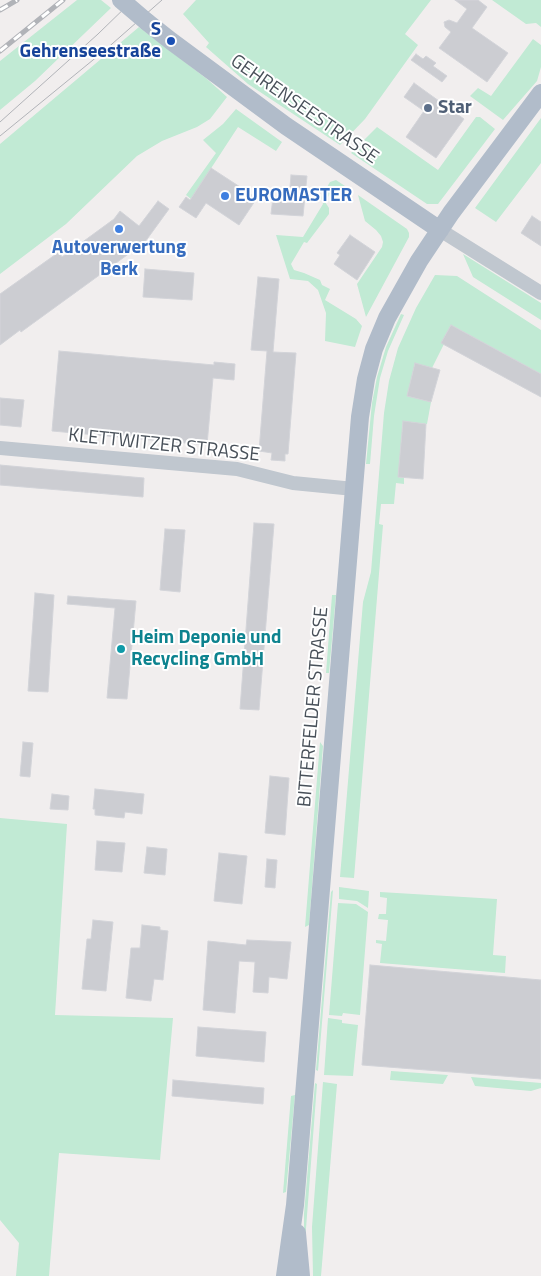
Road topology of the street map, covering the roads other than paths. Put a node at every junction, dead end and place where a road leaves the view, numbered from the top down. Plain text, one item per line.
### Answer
1 (122, 0) edge
2 (541, 94) edge
3 (440, 230) junction
4 (541, 294) edge
5 (0, 448) edge
6 (354, 489) junction
7 (295, 1205) junction
8 (285, 1276) edge
9 (301, 1276) edge

1 - 3 main road, GEHRENSEESTRASSE, bridge
2 - 3 main road, BITTERFELDER STRASSE
3 - 4 street
3 - 6 main road, BITTERFELDER STRASSE
5 - 6 street, KLETTWITZER STRASSE
6 - 7 main road, BITTERFELDER STRASSE
7 - 8 main road, BITTERFELDER STRASSE
7 - 9 main road, BITTERFELDER STRASSE

